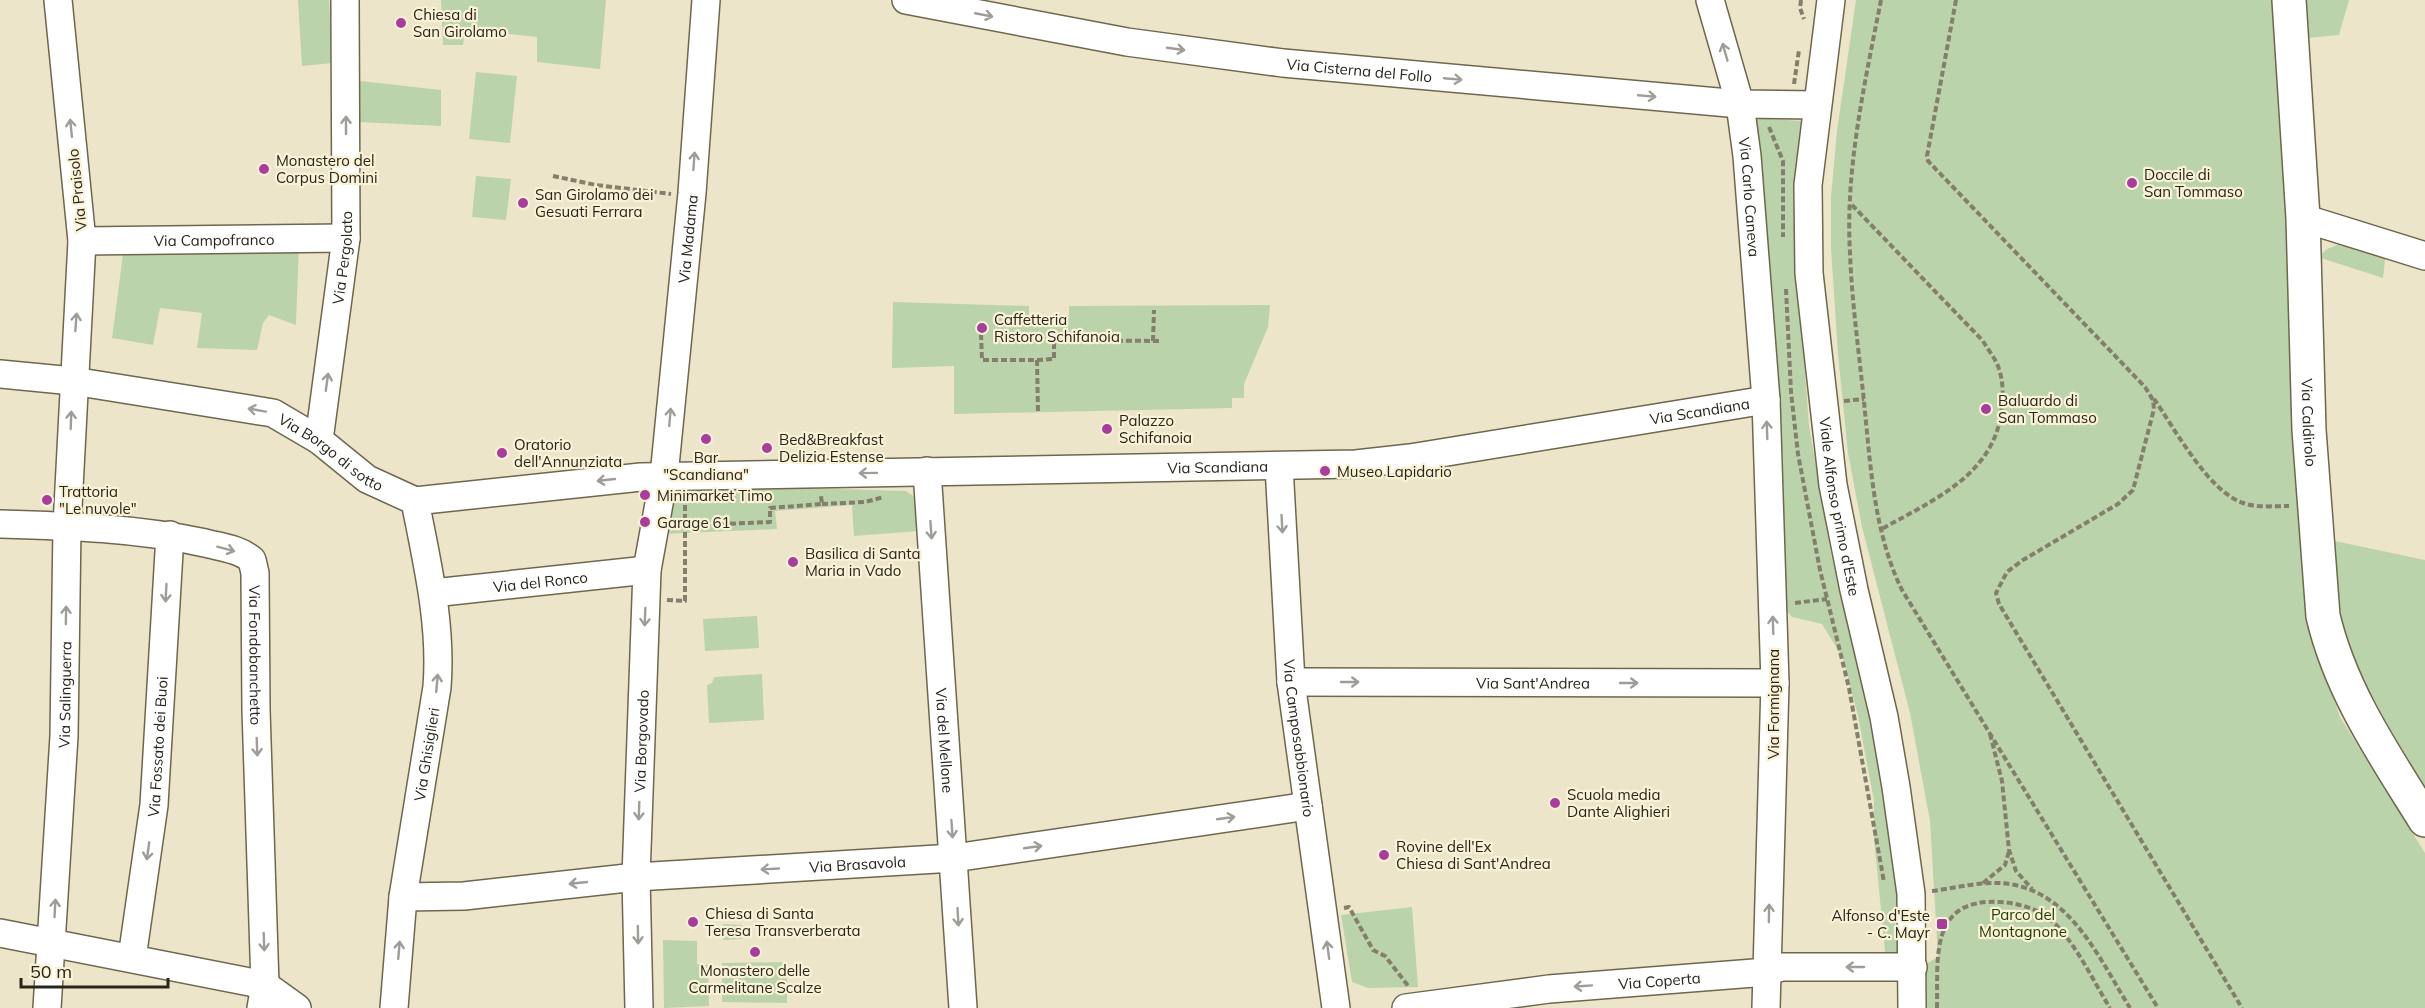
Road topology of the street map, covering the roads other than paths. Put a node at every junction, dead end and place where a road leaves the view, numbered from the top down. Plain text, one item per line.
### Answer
1 (58, 0) edge
2 (345, 0) edge
3 (706, 0) edge
4 (906, 0) edge
5 (1710, 0) edge
6 (1831, 0) edge
7 (2289, 0) edge
8 (1024, 11) edge
9 (1740, 104) junction
10 (1804, 105) junction
11 (2303, 218) junction
12 (346, 238) junction
13 (82, 241) junction
14 (2425, 256) edge
15 (0, 374) edge
16 (73, 381) junction
17 (1766, 400) junction
18 (319, 440) junction
19 (1279, 466) junction
20 (927, 471) junction
21 (675, 476) junction
22 (415, 501) junction
23 (0, 524) edge
24 (67, 526) junction
25 (170, 535) junction
26 (647, 570) junction
27 (433, 593) junction
28 (1291, 682) junction
29 (1775, 683) junction
30 (1308, 806) junction
31 (2425, 820) edge
32 (954, 858) junction
33 (636, 877) junction
34 (403, 897) junction
35 (0, 933) edge
36 (53, 942) junction
37 (132, 958) junction
38 (1913, 968) junction
39 (1767, 972) junction
40 (263, 997) edge
41 (1504, 1001) edge
42 (1414, 1006) edge
43 (47, 1008) edge
44 (297, 1008) edge
45 (394, 1008) edge
46 (639, 1008) edge
47 (963, 1008) edge
48 (1336, 1008) edge
49 (1766, 1008) edge
50 (1911, 1008) edge

13 -> 1 street, Via Praisolo
12 -> 2 street, Via Pergolato
21 -> 3 street, Via Madama
4 -> 8 street, Via Cisterna del Follo
9 -> 5 street, Via Carlo Caneva
6 - 10 street, Viale Alfonso primo d'Este
7 - 11 main road, Via Caldirolo
8 -> 9 street, Via Cisterna del Follo
9 - 10 street, Via Cisterna del Follo
9 - 17 street, Via Carlo Caneva
10 - 38 street, Viale Alfonso primo d'Este
11 - 14 street
11 - 31 main road, Via Caldirolo
12 - 13 street, Via Campofranco
18 -> 12 street, Via Pergolato
16 -> 13 street, Via Praisolo
15 - 16 street, Via Borgo di sotto
18 -> 16 street, Via Borgo di sotto
24 -> 16 street, Via Salinguerra
17 - 19 street, Via Scandiana
29 -> 17 street, Via Formignana
18 - 22 street, Via Borgo di sotto
19 - 20 street, Via Scandiana
19 -> 28 street, Via Camposabbionario
20 -> 21 street, Via Scandiana
20 -> 32 street, Via del Mellone
21 -> 22 street
21 - 26 street, Via Borgovado
22 - 27 street, Via Ghisiglieri
23 - 24 street, Via Fondobanchetto
24 - 25 street, Via Fondobanchetto
36 -> 24 street, Via Salinguerra
25 -> 37 street, Via Fossato dei Buoi
25 -> 40 street, Via Fondobanchetto
26 - 27 street, Via del Ronco
26 -> 33 street, Via Borgovado
34 -> 27 street, Via Ghisiglieri
28 -> 29 street, Via Sant'Andrea
28 - 30 street, Via Camposabbionario
39 -> 29 street, Via Formignana
32 -> 30 street, Via Brasavola
48 -> 30 street, Via Camposabbionario
32 -> 33 street, Via Brasavola
32 -> 47 street, Via del Mellone
33 -> 34 street, Via Brasavola
33 -> 46 street, Via Borgovado
45 -> 34 street, Via Ghisiglieri
35 - 36 street
36 - 37 street
36 - 43 street, Via Salinguerra
37 - 40 street
38 -> 39 street, Via Coperta
38 - 50 street, Viale Alfonso primo d'Este
39 -> 41 street, Via Coperta
39 - 49 street, Via Formignana
40 - 44 street
41 - 42 street, Via Coperta

